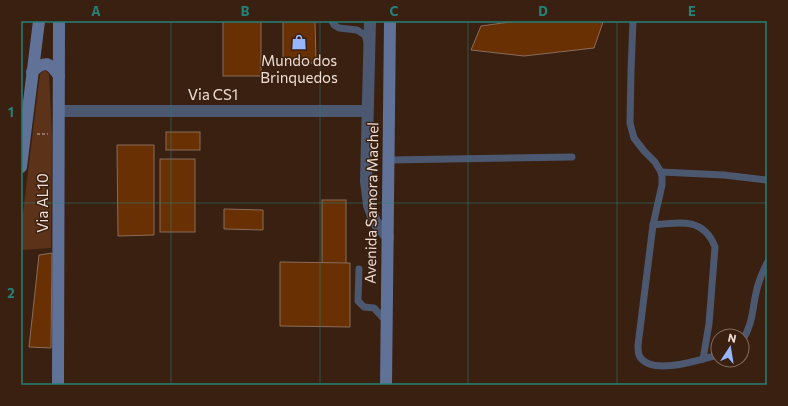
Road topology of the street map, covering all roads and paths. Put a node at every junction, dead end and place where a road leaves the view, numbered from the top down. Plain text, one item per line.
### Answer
1 (38, 21) edge
2 (59, 21) edge
3 (332, 21) edge
4 (370, 21) edge
5 (390, 21) edge
6 (633, 21) edge
7 (368, 45) junction
8 (32, 72) junction
9 (60, 76) junction
10 (60, 111) junction
11 (367, 111) junction
12 (59, 134) junction
13 (24, 137) edge
14 (572, 157) dead end
15 (389, 160) junction
16 (21, 167) edge
17 (661, 172) junction
18 (767, 180) edge
19 (653, 225) junction
20 (388, 237) junction
21 (767, 263) edge
22 (358, 269) dead end
23 (387, 322) junction
24 (749, 328) edge
25 (710, 357) edge
26 (703, 359) junction
27 (58, 385) edge
28 (386, 385) edge

1 - 8 street
2 - 9 street, Via AL10
3 - 7 lane
4 - 7 street
5 - 15 street, Avenida Samora Machel
6 - 17 lane
7 - 11 street
8 - 9 street
8 - 13 street
9 - 10 street, Via AL10
10 - 11 street, Via CS1
10 - 12 street, Via AL10
11 - 20 street
12 - 13 path
12 - 27 street, Via AL10
13 - 16 street
14 - 15 lane
15 - 20 street, Avenida Samora Machel
17 - 18 lane
17 - 19 lane
19 - 26 lane
19 - 26 lane
20 - 23 street, Avenida Samora Machel
21 - 24 lane
22 - 23 lane
23 - 28 street, Avenida Samora Machel
25 - 26 lane

